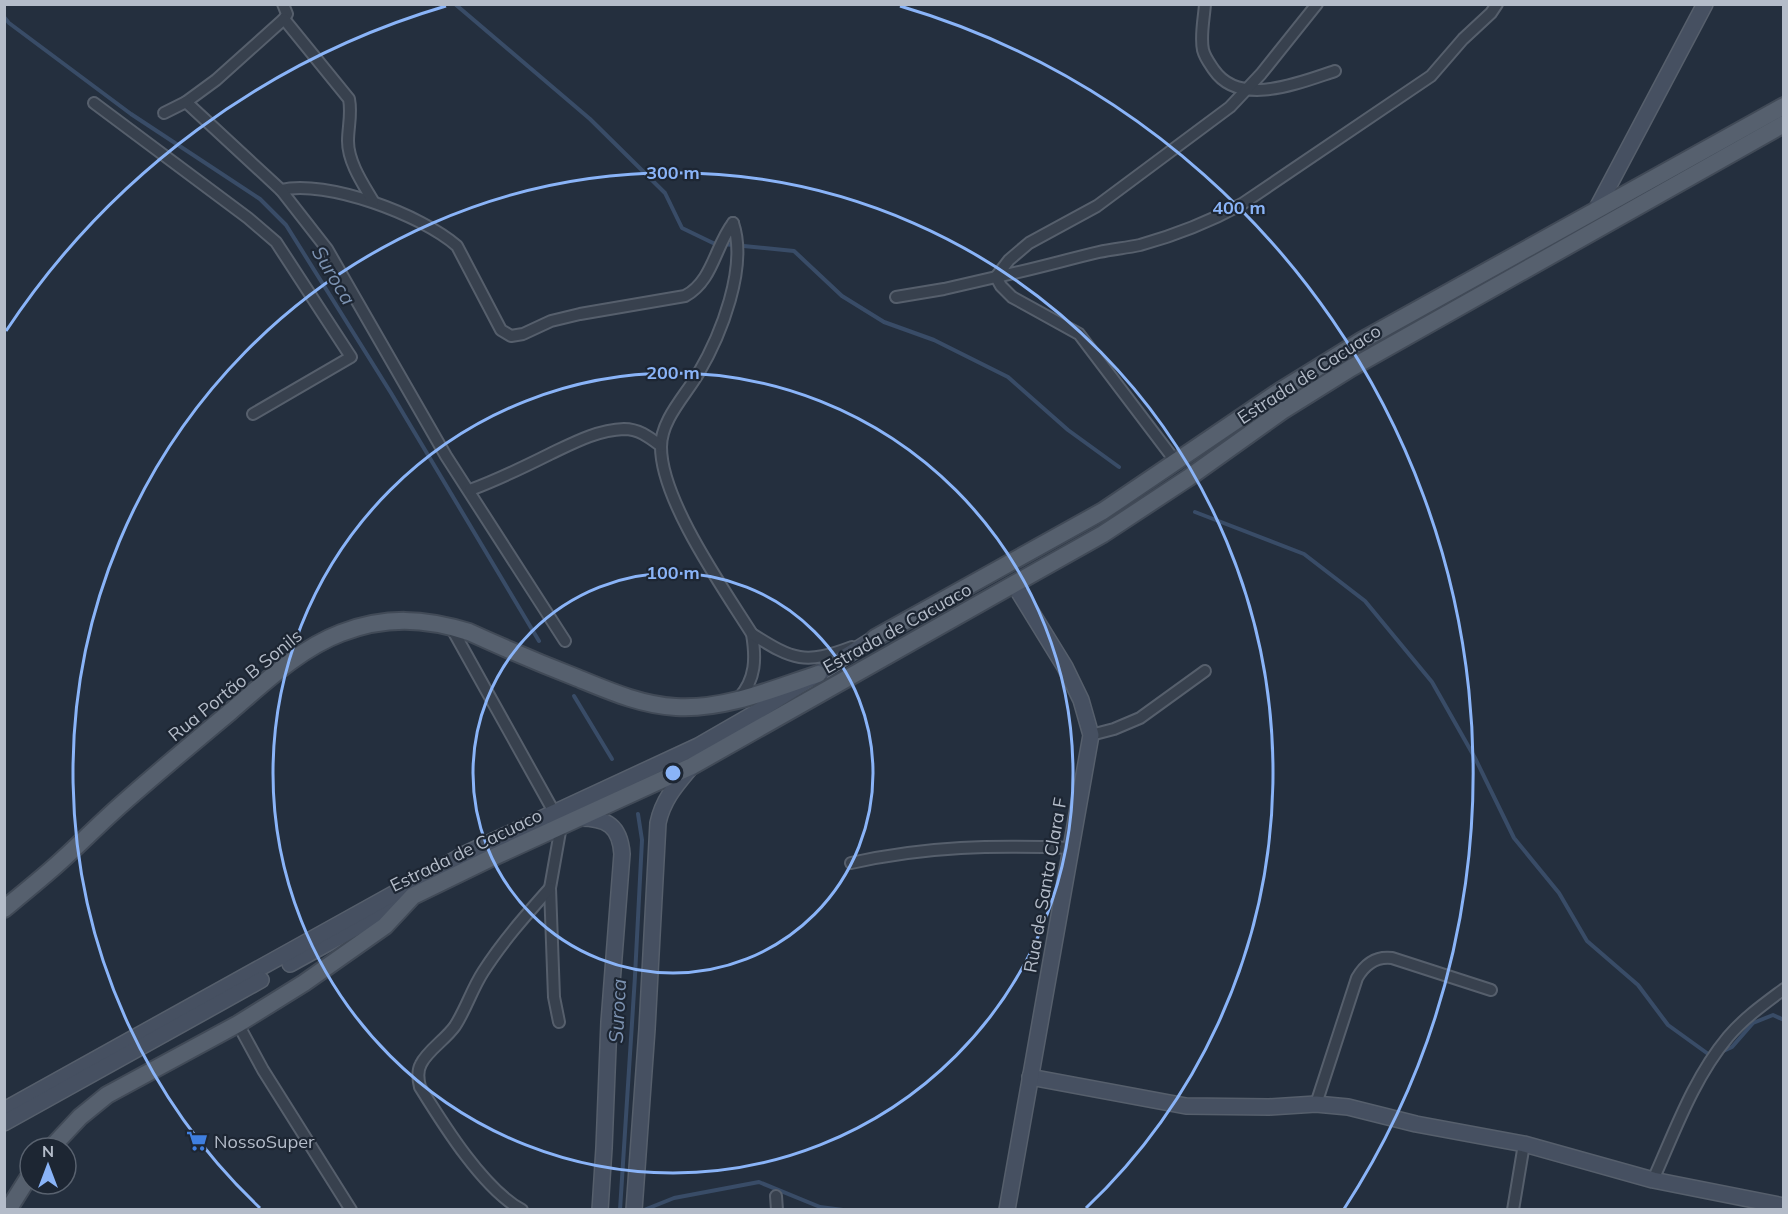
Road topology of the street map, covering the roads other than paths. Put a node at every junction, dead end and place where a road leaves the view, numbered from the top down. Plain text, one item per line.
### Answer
1 (283, 4) edge
2 (1205, 4) edge
3 (1317, 4) edge
4 (1497, 4) edge
5 (1705, 4) edge
6 (284, 19) junction
7 (1335, 71) dead end
8 (1248, 88) junction
9 (186, 102) junction
10 (94, 103) dead end
11 (1784, 106) edge
12 (164, 113) dead end
13 (1784, 124) edge
14 (281, 190) junction
15 (373, 201) junction
16 (1596, 210) junction
17 (996, 277) junction
18 (896, 297) dead end
19 (253, 414) dead end
20 (661, 446) junction
21 (1176, 462) junction
22 (470, 490) junction
23 (1014, 584) junction
24 (451, 627) junction
25 (752, 634) junction
26 (875, 638) junction
27 (565, 641) dead end
28 (535, 661) joint
29 (1205, 671) dead end
30 (818, 674) junction
31 (739, 698) junction
32 (1091, 735) junction
33 (692, 766) junction
34 (640, 782) junction
35 (616, 793) junction
36 (580, 818) junction
37 (557, 819) junction
38 (1072, 848) junction
39 (850, 863) dead end
40 (550, 888) junction
41 (413, 896) junction
42 (4, 909) edge
43 (1784, 989) edge
44 (1491, 990) dead end
45 (559, 1022) dead end
46 (238, 1024) junction
47 (1030, 1077) junction
48 (1316, 1104) junction
49 (4, 1110) edge
50 (4, 1124) edge
51 (62, 1136) edge
52 (1524, 1144) junction
53 (1653, 1180) junction
54 (18, 1194) edge
55 (776, 1196) dead end
56 (1784, 1206) edge
57 (8, 1209) edge
58 (351, 1209) edge
59 (522, 1209) edge
60 (600, 1209) edge
61 (634, 1209) edge
62 (777, 1209) edge
63 (1007, 1209) edge
64 (1513, 1209) edge

1 - 6 street
2 - 8 street
3 - 8 street
4 - 17 street
5 - 16 main road
6 - 9 street
6 - 15 street
7 - 8 street
8 - 17 street
9 - 12 street
9 - 14 street
10 - 19 street
11 - 16 main road, Estrada de Cacuaco
13 - 23 main road, Estrada de Cacuaco
14 - 15 street
14 - 22 street
15 - 20 street
16 - 21 main road, Estrada de Cacuaco
17 - 18 street
17 - 21 street
20 - 22 street
20 - 25 street
21 - 26 main road, Estrada de Cacuaco
22 - 27 street
23 - 32 main road, Rua de Santa Clara F
23 - 33 main road, Estrada de Cacuaco
24 - 28 main road, Rua Portão B Sonils
24 - 37 street
24 - 42 main road, Rua Portão B Sonils
25 - 26 street
25 - 31 street
26 - 30 main road, Estrada de Cacuaco
28 - 31 main road, Estrada de Cacuaco
29 - 32 street
30 - 31 main road, Estrada de Cacuaco
30 - 34 main road, Estrada de Cacuaco
32 - 38 main road, Rua de Santa Clara F
33 - 34 main road, Estrada de Cacuaco
33 - 61 main road
34 - 35 main road, Estrada de Cacuaco
35 - 36 main road, Estrada de Cacuaco
35 - 37 main road, Estrada de Cacuaco
36 - 37 main road, Estrada de Cacuaco
36 - 60 main road
37 - 40 street
37 - 41 main road, Estrada de Cacuaco
37 - 49 main road, Estrada de Cacuaco
38 - 39 street
38 - 47 main road, Rua de Santa Clara F
40 - 45 street
40 - 59 street
41 - 46 main road
41 - 50 main road, Estrada de Cacuaco
43 - 53 street
44 - 48 street
46 - 51 main road
46 - 58 street
47 - 48 main road
47 - 63 main road, Rua de Santa Clara F
48 - 52 main road
52 - 53 main road
52 - 64 street
53 - 56 main road
54 - 57 main road
55 - 62 street

